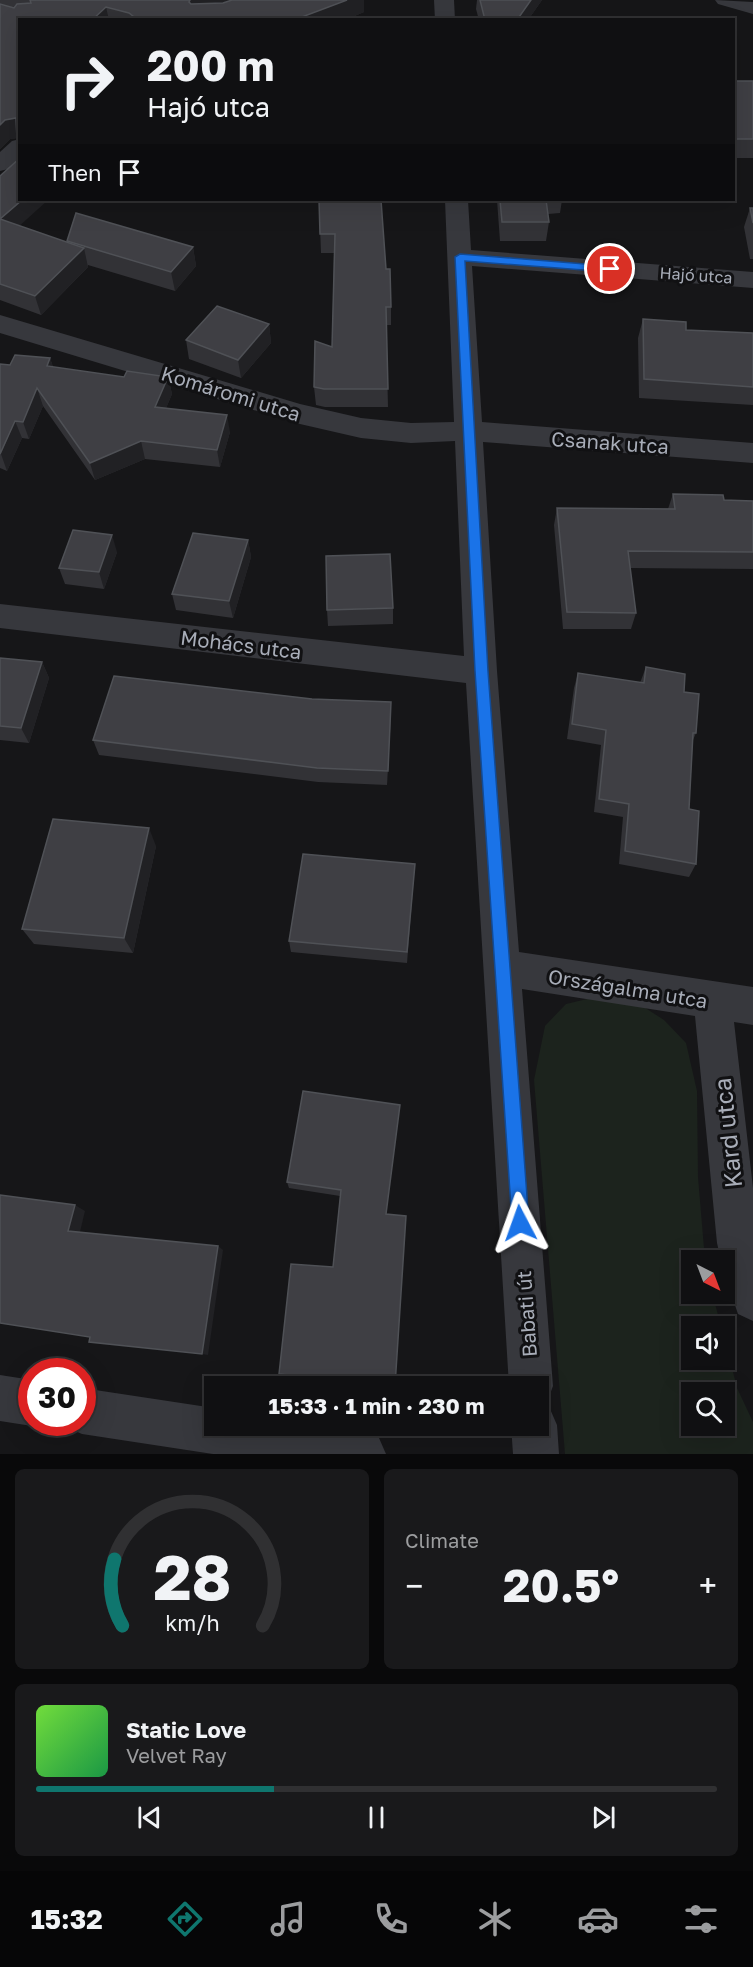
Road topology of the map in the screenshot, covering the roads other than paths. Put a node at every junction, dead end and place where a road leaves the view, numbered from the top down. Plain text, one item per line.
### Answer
1 (444, 0) edge
2 (725, 0) edge
3 (753, 8) edge
4 (445, 18) edge
5 (18, 148) edge
6 (0, 164) edge
7 (456, 201) edge
8 (460, 257) junction
9 (753, 280) edge
10 (0, 324) edge
11 (467, 431) junction
12 (753, 453) edge
13 (0, 616) edge
14 (481, 671) junction
15 (503, 968) junction
16 (713, 1001) junction
17 (753, 1005) edge
18 (753, 1299) edge
19 (530, 1376) edge
20 (0, 1398) edge
21 (18, 1401) edge
22 (96, 1413) edge
23 (535, 1436) edge
24 (363, 1454) edge
25 (536, 1454) edge

1 - 4 street
2 - 3 street
5 - 6 street
7 - 8 street, Babati út
8 - 9 street, Hajó utca
8 - 11 street, Babati út
10 - 11 street, Komáromi utca
11 - 12 street, Csanak utca
11 - 14 street, Babati út
13 - 14 street, Mohács utca
14 - 15 street, Babati út
15 - 16 street, Országalma utca
15 - 19 street, Babati út
16 - 17 street, Országalma utca
16 - 18 street, Kard utca
20 - 21 street
22 - 24 street
23 - 25 street

